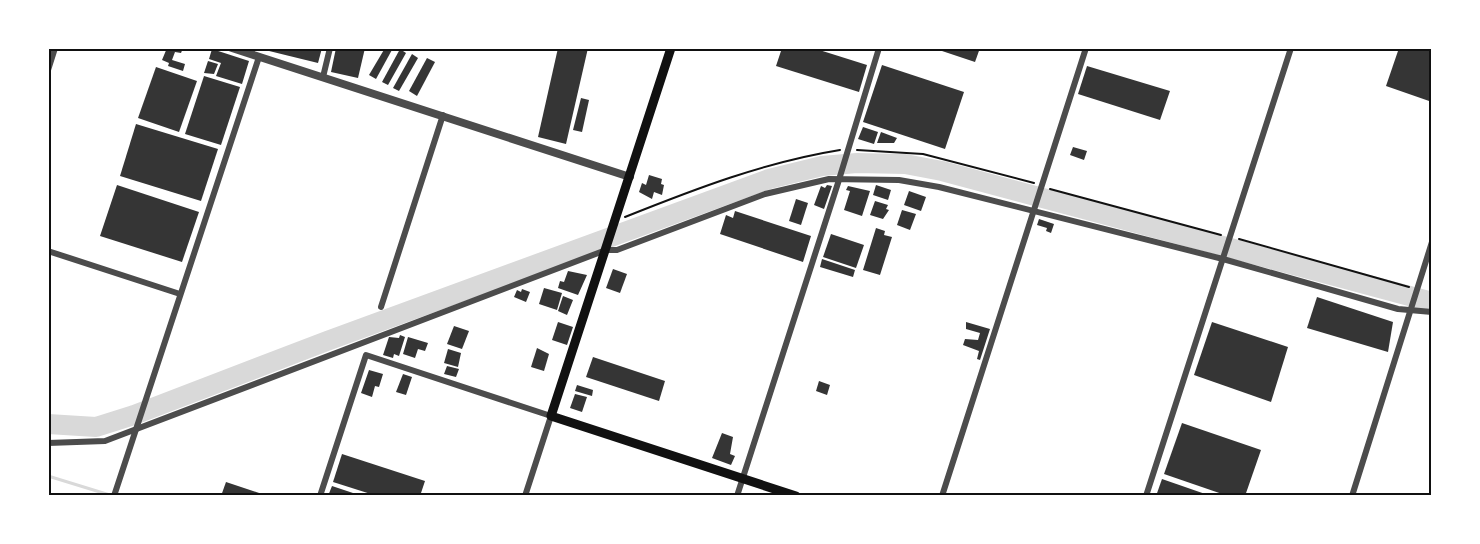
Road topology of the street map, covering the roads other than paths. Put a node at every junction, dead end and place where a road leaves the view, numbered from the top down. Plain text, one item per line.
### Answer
1 (55, 48) edge
2 (232, 48) edge
3 (330, 48) edge
4 (671, 48) edge
5 (879, 48) edge
6 (1086, 48) edge
7 (1291, 48) edge
8 (259, 57) junction
9 (48, 70) edge
10 (322, 77) junction
11 (443, 115) junction
12 (840, 176) junction
13 (630, 177) junction
14 (1034, 211) junction
15 (1432, 242) edge
16 (606, 250) junction
17 (48, 251) edge
18 (1223, 259) junction
19 (180, 294) junction
20 (381, 307) dead end
21 (1410, 310) junction
22 (1432, 312) edge
23 (364, 343) junction
24 (366, 355) junction
25 (551, 416) junction
26 (138, 428) junction
27 (48, 443) edge
28 (743, 479) junction
29 (114, 496) edge
30 (320, 496) edge
31 (525, 496) edge
32 (737, 496) edge
33 (796, 496) edge
34 (942, 496) edge
35 (1146, 496) edge
36 (1352, 496) edge

1 - 9 street
2 - 8 street
3 - 10 street
4 - 13 main road
5 - 12 street
6 - 14 street
7 - 18 street
8 - 10 street
8 - 19 street
10 - 11 street
11 - 13 street
11 - 20 street
12 - 14 street
12 - 16 street
12 - 28 street
13 - 16 main road
14 - 18 street
14 - 34 street
15 - 21 street
16 - 23 street
16 - 25 main road
17 - 19 street
18 - 21 street
18 - 35 street
19 - 26 street
21 - 22 street
21 - 36 street
23 - 24 street
23 - 26 street
24 - 25 street
24 - 30 street
25 - 28 main road
25 - 31 street
26 - 27 street
26 - 29 street
28 - 32 street
28 - 33 main road

